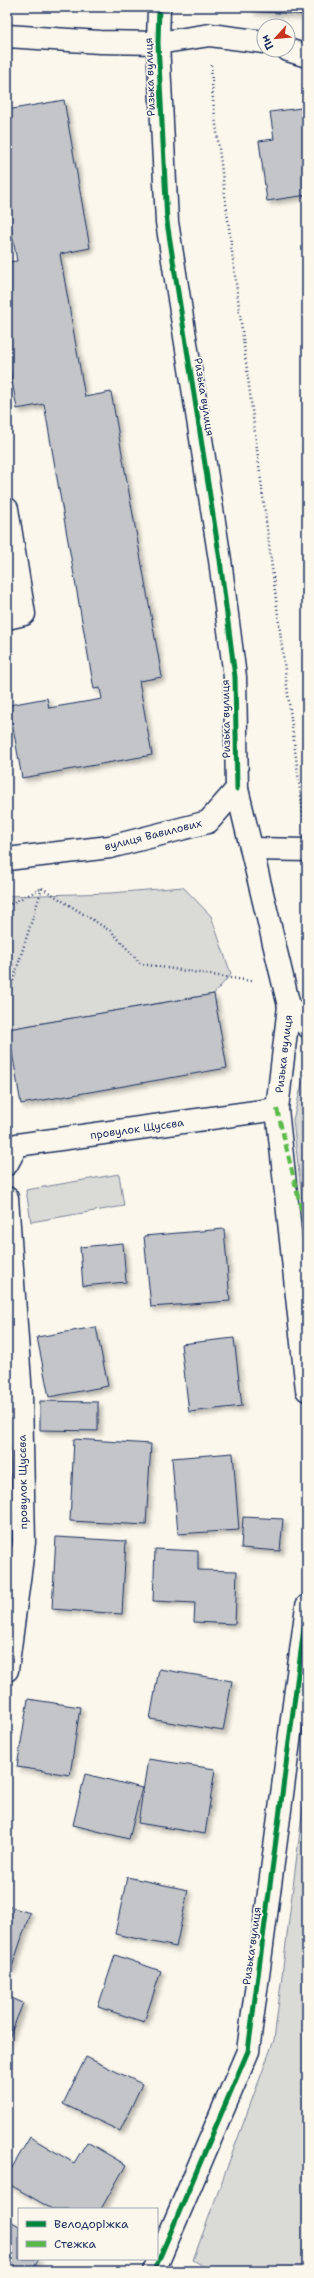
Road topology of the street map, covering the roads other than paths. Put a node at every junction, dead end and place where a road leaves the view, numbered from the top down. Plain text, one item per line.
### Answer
1 (159, 7) edge
2 (7, 36) edge
3 (256, 41) edge
4 (158, 43) junction
5 (296, 53) edge
6 (307, 56) edge
7 (7, 509) edge
8 (7, 618) edge
9 (237, 789) junction
10 (253, 849) junction
11 (307, 850) edge
12 (7, 859) edge
13 (289, 1006) junction
14 (307, 1026) edge
15 (277, 1109) junction
16 (7, 1164) edge
17 (7, 1198) edge
18 (307, 1390) edge
19 (307, 1606) edge
20 (7, 1670) edge
21 (154, 2271) edge

1 - 4 street, Ризька вулиця
2 - 4 street
3 - 4 street
4 - 9 street, Ризька вулиця
5 - 6 street
7 - 8 street
9 - 10 street, Ризька вулиця
9 - 12 street, вулиця Вавилових
10 - 11 street
10 - 13 street, Ризька вулиця
13 - 14 street
13 - 15 street, Ризька вулиця
15 - 16 street, провулок Щусєва
15 - 18 street, Ризька вулиця
17 - 20 street, провулок Щусєва
19 - 21 street, Ризька вулиця

